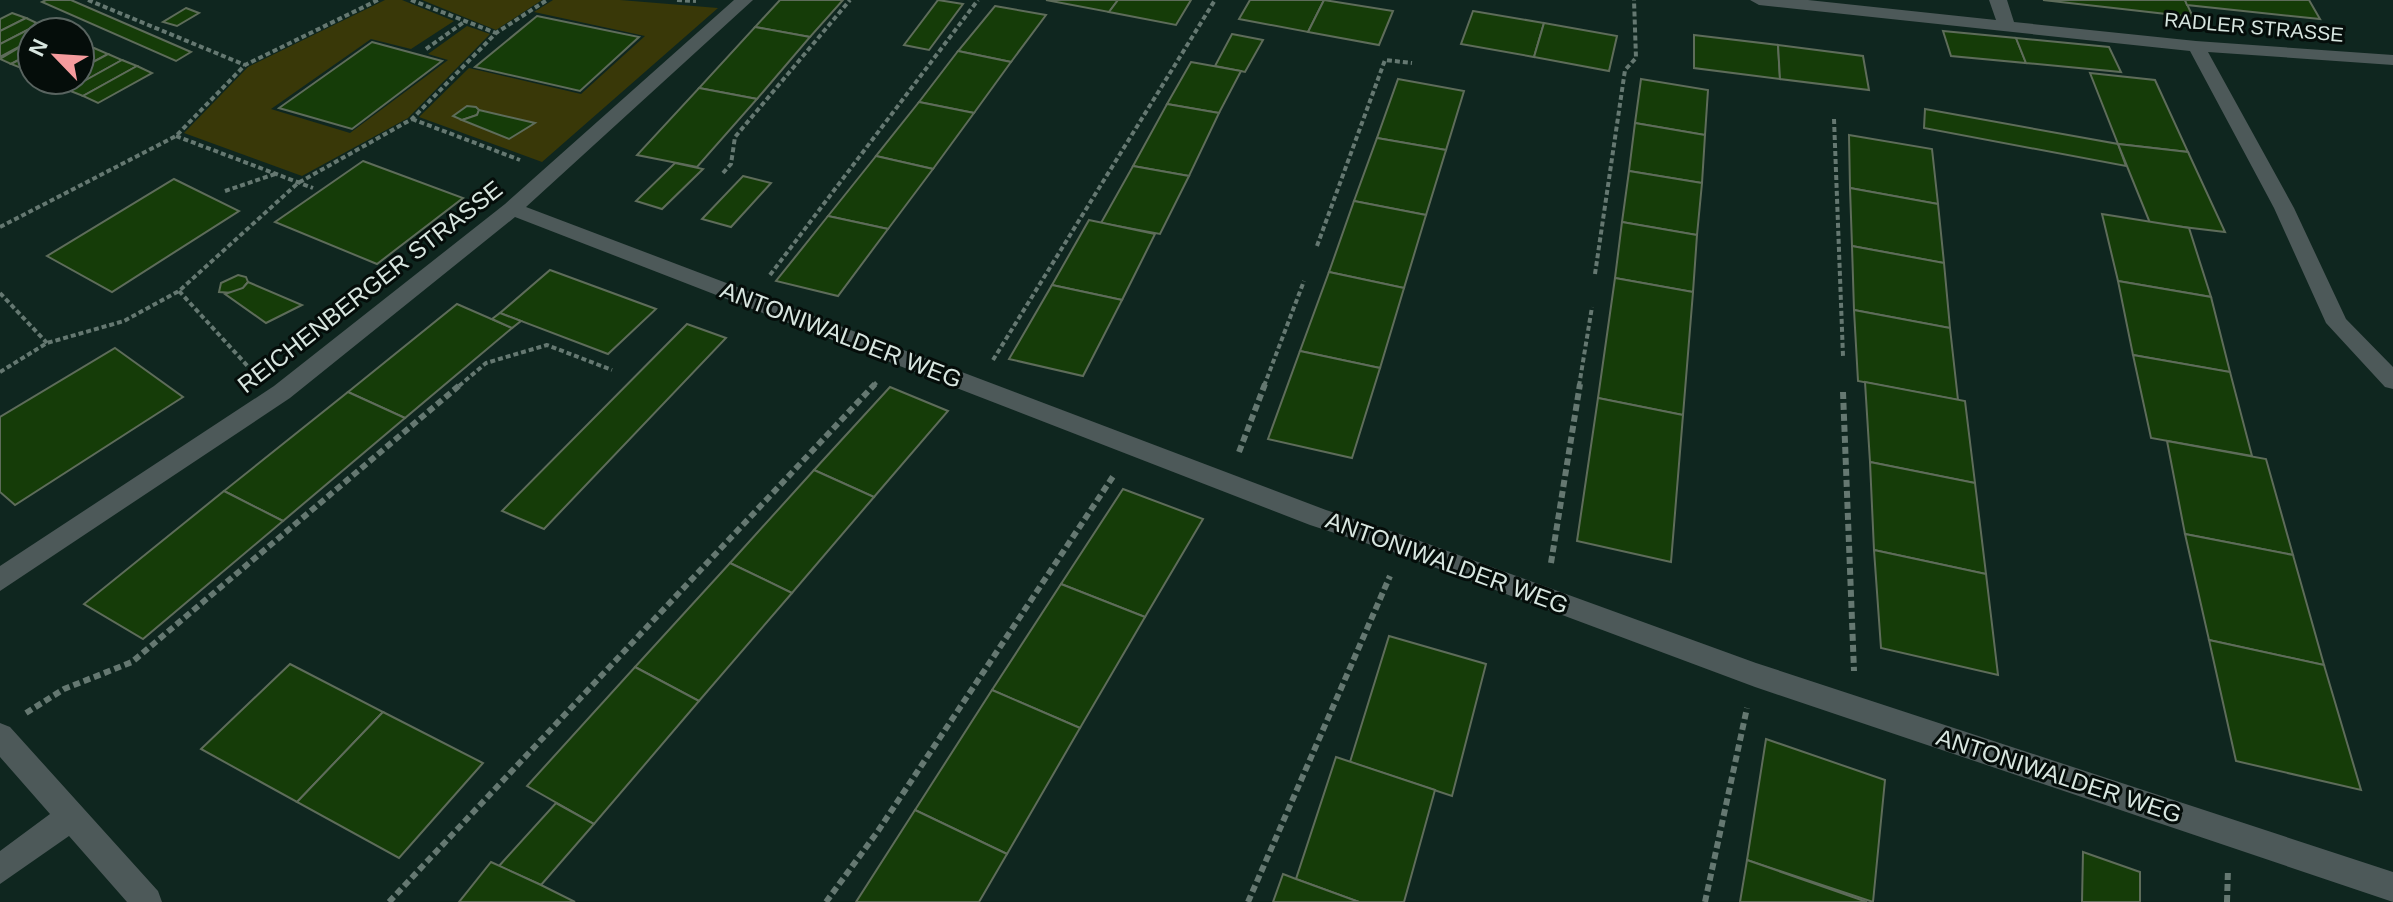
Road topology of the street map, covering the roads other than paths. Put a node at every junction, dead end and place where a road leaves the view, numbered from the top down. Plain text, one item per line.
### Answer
1 (744, 0) edge
2 (1759, 0) edge
3 (1998, 0) edge
4 (1825, 4) edge
5 (2007, 26) junction
6 (2196, 46) junction
7 (2393, 60) edge
8 (512, 209) junction
9 (2393, 381) edge
10 (0, 580) edge
11 (6, 728) edge
12 (69, 818) junction
13 (0, 869) edge
14 (2393, 887) edge
15 (147, 902) edge

1 - 8 street, REICHENBERGER STRASSE
2 - 4 street, RADLER STRASSE
3 - 5 street
4 - 5 street, RADLER STRASSE
5 - 6 street, RADLER STRASSE
6 - 7 street, RADLER STRASSE
6 - 9 street
8 - 10 street, REICHENBERGER STRASSE
8 - 14 street, ANTONIWALDER WEG
11 - 12 street
12 - 13 street
12 - 15 street

